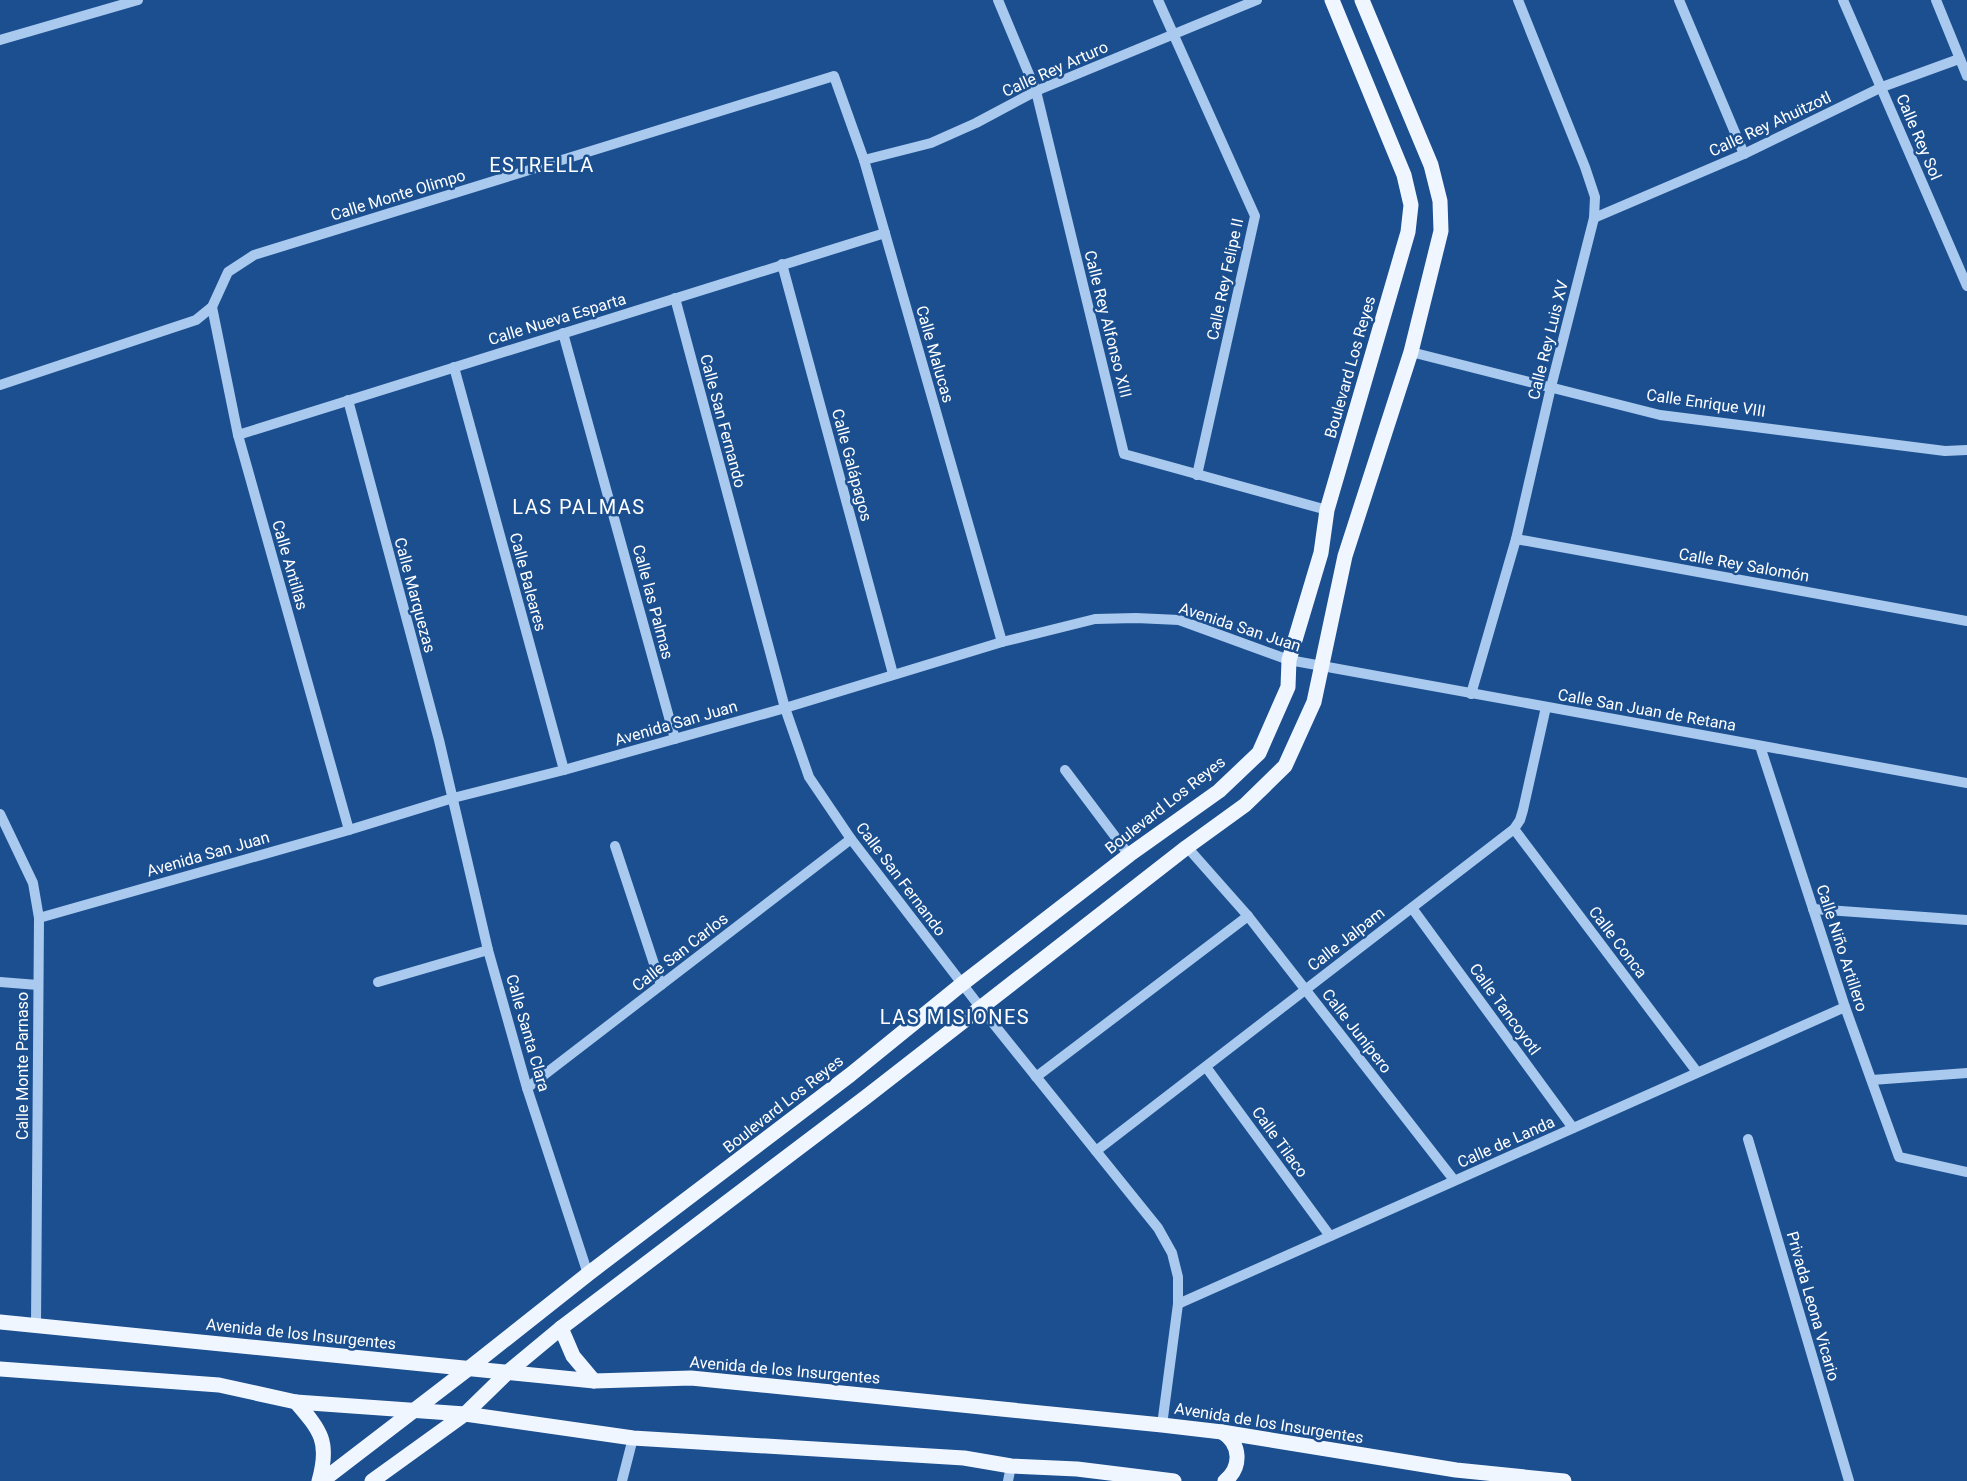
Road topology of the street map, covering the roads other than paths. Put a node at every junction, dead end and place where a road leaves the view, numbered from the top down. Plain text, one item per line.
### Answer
1 (138, 0) edge
2 (998, 0) edge
3 (1158, 0) edge
4 (1257, 0) edge
5 (1332, 0) edge
6 (1362, 0) edge
7 (1518, 0) edge
8 (1679, 0) edge
9 (1843, 0) edge
10 (1936, 0) edge
11 (1172, 36) junction
12 (0, 40) edge
13 (1959, 60) junction
14 (834, 76) joint
15 (1967, 76) edge
16 (1882, 87) junction
17 (1036, 91) junction
18 (1744, 154) junction
19 (864, 160) junction
20 (1594, 218) junction
21 (885, 233) junction
22 (782, 264) junction
23 (1967, 286) edge
24 (675, 298) junction
25 (212, 307) junction
26 (563, 333) junction
27 (1411, 352) junction
28 (454, 367) junction
29 (0, 385) edge
30 (1551, 387) junction
31 (348, 400) junction
32 (238, 435) junction
33 (1967, 450) edge
34 (1197, 475) junction
35 (1327, 510) junction
36 (1516, 539) junction
37 (1967, 621) edge
38 (1002, 642) junction
39 (1289, 660) junction
40 (1322, 666) junction
41 (893, 674) junction
42 (1471, 694) junction
43 (1546, 707) junction
44 (785, 708) junction
45 (675, 739) junction
46 (1760, 746) junction
47 (564, 770) junction
48 (1065, 770) dead end
49 (1967, 783) edge
50 (453, 798) junction
51 (0, 814) edge
52 (1514, 829) junction
53 (349, 830) junction
54 (851, 839) junction
55 (615, 846) dead end
56 (1187, 847) junction
57 (1130, 855) junction
58 (1412, 908) junction
59 (1813, 909) junction
60 (1248, 916) junction
61 (39, 918) junction
62 (1967, 920) edge
63 (488, 950) junction
64 (0, 982) edge
65 (378, 982) dead end
66 (962, 984) junction
67 (38, 985) junction
68 (662, 985) junction
69 (1306, 989) junction
70 (980, 1007) junction
71 (1845, 1007) junction
72 (1206, 1067) junction
73 (1697, 1072) junction
74 (1967, 1073) edge
75 (1036, 1077) junction
76 (1872, 1080) junction
77 (527, 1088) junction
78 (1573, 1128) junction
79 (1748, 1139) dead end
80 (1096, 1151) junction
81 (1967, 1172) edge
82 (1454, 1180) junction
83 (708, 1184) junction
84 (723, 1205) junction
85 (1330, 1236) junction
86 (588, 1274) junction
87 (1178, 1304) junction
88 (0, 1322) edge
89 (36, 1325) junction
90 (561, 1328) junction
91 (0, 1369) edge
92 (468, 1369) junction
93 (508, 1372) junction
94 (594, 1381) junction
95 (296, 1402) junction
96 (414, 1411) junction
97 (465, 1414) junction
98 (1162, 1425) junction
99 (1222, 1432) junction
100 (633, 1438) junction
101 (1011, 1466) junction
102 (1454, 1476) edge
103 (321, 1481) edge
104 (372, 1481) edge
105 (622, 1481) edge
106 (1008, 1481) edge
107 (1168, 1481) edge
108 (1225, 1481) edge
109 (1563, 1481) edge
110 (1849, 1481) edge

1 - 12 street
2 - 17 street, Calle Rey Alfonso XIII
3 - 11 street, Calle Rey Felipe II
4 - 11 street, Calle Rey Arturo
5 - 35 main road, Boulevard Los Reyes
6 - 27 main road
7 - 20 street, Calle Rey Luis XV
8 - 18 street
9 - 16 street, Calle Rey Sol
10 - 13 street
11 - 17 street, Calle Rey Arturo
11 - 34 street, Calle Rey Felipe II
13 - 15 street
13 - 16 street, Calle Rey Ahuitzotl
14 - 19 street, Calle Malucas
14 - 25 street, Calle Monte Olimpo
16 - 18 street, Calle Rey Ahuitzotl
16 - 23 street, Calle Rey Sol
17 - 19 street, Calle Rey Arturo
17 - 34 street, Calle Rey Alfonso XIII
18 - 20 street, Calle Rey Ahuitzotl
19 - 21 street, Calle Malucas
20 - 30 street, Calle Rey Luis XV
21 - 22 street, Calle Nueva Esparta
21 - 38 street, Calle Malucas
22 - 24 street, Calle Nueva Esparta
22 - 41 street, Calle Galápagos
24 - 26 street, Calle Nueva Esparta
24 - 44 street, Calle San Fernando
25 - 29 street
25 - 32 street, Calle Antillas
26 - 28 street, Calle Nueva Esparta
26 - 45 street, Calle las Palmas
27 - 30 street, Calle Enrique VIII
27 - 40 main road
28 - 31 street, Calle Nueva Esparta
28 - 47 street, Calle Baleares
30 - 33 street, Calle Enrique VIII
30 - 36 street, Calle Rey Luis XV
31 - 32 street, Calle Nueva Esparta
31 - 50 street, Calle Marquezas
32 - 53 street, Calle Antillas
34 - 35 street, Calle Rey Alfonso XIII
35 - 39 main road, Boulevard Los Reyes
36 - 37 street, Calle Rey Salomón
36 - 42 street, Calle Rey Luis XV
38 - 39 street, Avenida San Juan
38 - 41 street, Avenida San Juan
39 - 40 street, Avenida San Juan
39 - 57 main road, Boulevard Los Reyes
40 - 42 street, Calle San Juan de Retana
40 - 56 main road
41 - 44 street, Avenida San Juan
42 - 43 street, Calle San Juan de Retana
43 - 46 street, Calle San Juan de Retana
43 - 52 street
44 - 45 street, Avenida San Juan
44 - 54 street, Calle San Fernando
45 - 47 street, Avenida San Juan
46 - 49 street, Calle San Juan de Retana
46 - 59 street, Calle Niño Artillero
47 - 50 street, Avenida San Juan
48 - 57 street
50 - 53 street, Avenida San Juan
50 - 63 street, Calle Santa Clara
51 - 61 street, Calle Monte Parnaso
52 - 58 street, Calle Jalpam
52 - 73 street, Calle Conca
53 - 61 street, Avenida San Juan
54 - 66 street, Calle San Fernando
54 - 68 street, Calle San Carlos
55 - 68 street
56 - 60 street, Calle Junípero
56 - 70 main road
57 - 66 main road, Boulevard Los Reyes
58 - 69 street, Calle Jalpam
58 - 78 street, Calle Tancoyotl
59 - 62 street
59 - 71 street, Calle Niño Artillero
60 - 69 street, Calle Junípero
60 - 75 street
61 - 67 street, Calle Monte Parnaso
63 - 65 street
63 - 77 street, Calle Santa Clara
64 - 67 street
66 - 70 street, Calle San Fernando
66 - 83 main road, Boulevard Los Reyes
67 - 89 street, Calle Monte Parnaso
68 - 77 street, Calle San Carlos
69 - 72 street, Calle Jalpam
69 - 82 street, Calle Junípero
70 - 75 street, Calle San Fernando
70 - 84 main road
71 - 73 street, Calle de Landa
71 - 76 street, Calle Niño Artillero
72 - 80 street, Calle Jalpam
72 - 85 street, Calle Tilaco
73 - 78 street, Calle de Landa
74 - 76 street
75 - 80 street, Calle San Fernando
76 - 81 street, Calle Niño Artillero
77 - 86 street, Calle Santa Clara
78 - 82 street, Calle de Landa
79 - 110 street, Privada Leona Vicario
80 - 87 street, Calle San Fernando
82 - 85 street, Calle de Landa
83 - 84 main road
83 - 86 main road, Boulevard Los Reyes
84 - 90 main road
85 - 87 street, Calle de Landa
86 - 92 main road, Boulevard Los Reyes
87 - 98 street, Calle San Fernando
88 - 89 main road, Avenida de los Insurgentes
89 - 92 main road, Avenida de los Insurgentes
90 - 93 main road
90 - 94 main road
91 - 95 main road
92 - 93 main road, Avenida de los Insurgentes
92 - 96 main road, Boulevard Los Reyes
93 - 94 main road, Avenida de los Insurgentes
93 - 97 main road
94 - 98 main road, Avenida de los Insurgentes
95 - 96 main road
95 - 103 main road
96 - 97 main road
96 - 103 main road, Boulevard Los Reyes
97 - 100 main road
97 - 104 main road
98 - 99 main road, Avenida de los Insurgentes
99 - 102 main road, Avenida de los Insurgentes
99 - 108 main road
100 - 101 main road
100 - 105 street
101 - 106 street
101 - 107 main road
102 - 109 main road, Avenida de los Insurgentes

